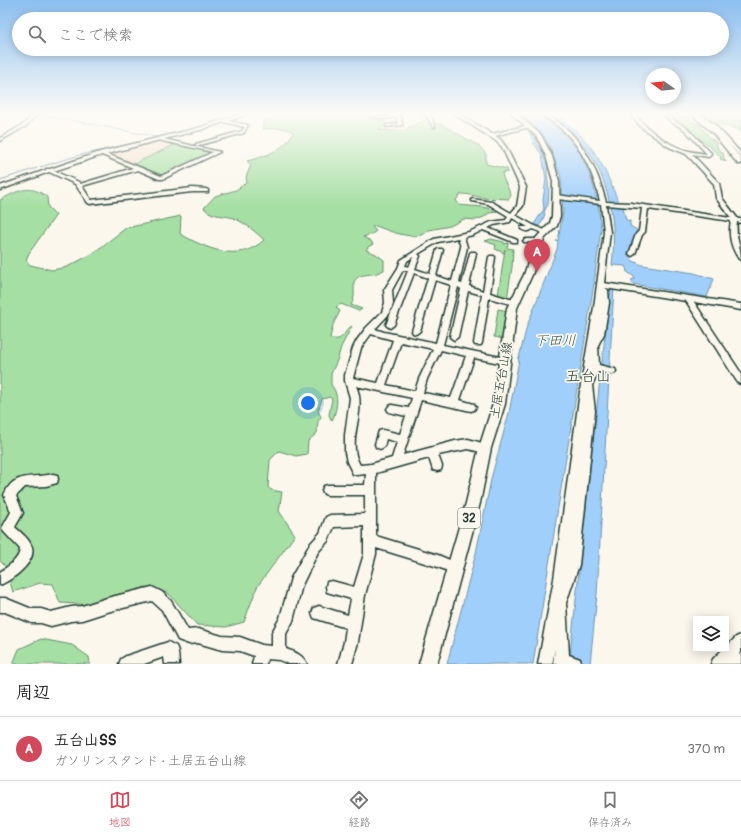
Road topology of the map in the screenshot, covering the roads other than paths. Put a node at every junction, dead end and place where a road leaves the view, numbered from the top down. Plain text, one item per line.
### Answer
1 (132, 145) edge
2 (186, 145) edge
3 (200, 145) edge
4 (502, 145) edge
5 (543, 145) edge
6 (577, 145) edge
7 (670, 145) edge
8 (701, 145) edge
9 (726, 145) edge
10 (731, 145) edge
11 (197, 146) junction
12 (686, 152) junction
13 (102, 153) junction
14 (741, 156) edge
15 (741, 162) edge
16 (139, 168) junction
17 (48, 170) junction
18 (78, 186) junction
19 (0, 188) edge
20 (206, 191) dead end
21 (558, 197) junction
22 (474, 200) dead end
23 (606, 203) junction
24 (645, 207) junction
25 (513, 216) junction
26 (738, 221) edge
27 (533, 227) junction
28 (482, 228) junction
29 (523, 228) dead end
30 (546, 232) junction
31 (462, 236) junction
32 (515, 241) dead end
33 (526, 241) dead end
34 (539, 241) junction
35 (440, 250) dead end
36 (473, 253) dead end
37 (632, 254) dead end
38 (417, 256) dead end
39 (492, 258) dead end
40 (741, 258) edge
41 (402, 267) junction
42 (412, 270) junction
43 (432, 276) junction
44 (454, 284) junction
45 (601, 285) junction
46 (466, 287) junction
47 (486, 293) junction
48 (688, 298) junction
49 (514, 303) junction
50 (741, 307) edge
51 (390, 325) dead end
52 (369, 330) junction
53 (416, 331) dead end
54 (454, 337) dead end
55 (398, 338) junction
56 (478, 343) dead end
57 (593, 345) junction
58 (439, 347) junction
59 (471, 354) junction
60 (505, 361) junction
61 (595, 368) junction
62 (612, 371) dead end
63 (741, 380) edge
64 (349, 381) junction
65 (586, 385) junction
66 (380, 388) junction
67 (417, 396) junction
68 (454, 403) junction
69 (471, 407) dead end
70 (392, 409) dead end
71 (411, 413) junction
72 (403, 439) junction
73 (380, 444) dead end
74 (485, 448) junction
75 (432, 453) junction
76 (396, 462) junction
77 (437, 466) dead end
78 (371, 469) junction
79 (53, 479) dead end
80 (328, 490) dead end
81 (371, 490) junction
82 (370, 520) junction
83 (371, 540) junction
84 (455, 568) junction
85 (0, 579) edge
86 (332, 587) dead end
87 (358, 595) junction
88 (558, 604) junction
89 (0, 605) edge
90 (319, 613) dead end
91 (353, 623) junction
92 (741, 642) edge
93 (279, 653) junction
94 (261, 658) edge
95 (734, 659) edge
96 (560, 662) edge
97 (126, 664) edge
98 (172, 664) edge
99 (300, 664) edge
100 (345, 664) edge
101 (428, 664) edge
102 (545, 664) edge
103 (575, 664) edge
104 (718, 664) edge

1 - 13 street
2 - 11 street
3 - 11 street
4 - 25 street
5 - 21 main road, 土居五台山線 / 32
6 - 23 street
7 - 12 street
8 - 12 street
9 - 15 highway
10 - 14 street
11 - 16 street
12 - 26 street
13 - 16 street
13 - 17 street
16 - 18 street
17 - 18 street
17 - 19 street
18 - 20 street
21 - 23 street
21 - 30 main road, 土居五台山線 / 32
22 - 25 street
23 - 24 street
23 - 45 street
24 - 26 street
24 - 37 street
25 - 27 street
25 - 28 street
26 - 40 street
27 - 29 street
27 - 30 street
28 - 31 street
28 - 32 street
30 - 34 main road, 土居五台山線 / 32
31 - 41 street
31 - 44 street
33 - 34 street
34 - 49 main road, 土居五台山線 / 32
35 - 43 street
36 - 46 street
38 - 42 street
39 - 47 street
41 - 42 street
41 - 52 street
42 - 43 street
42 - 51 street
43 - 44 street
43 - 53 street
44 - 46 street
44 - 58 street
45 - 48 street
45 - 57 street
46 - 47 street
46 - 54 street
47 - 49 street
47 - 56 street
48 - 50 street
48 - 63 street
49 - 60 main road, 土居五台山線 / 32
52 - 55 street
52 - 64 street
55 - 58 street
55 - 66 street
57 - 61 street
57 - 65 street
58 - 59 street
58 - 67 street
59 - 60 street
59 - 68 street
60 - 74 main road, 土居五台山線 / 32
61 - 62 street
61 - 65 street
64 - 66 street
64 - 78 street
65 - 88 street
66 - 67 street
67 - 68 street
67 - 71 street
68 - 69 street
70 - 71 street
71 - 72 street
72 - 73 street
72 - 76 street
74 - 75 street
74 - 84 main road, 土居五台山線 / 32
75 - 76 street
75 - 77 street
76 - 78 street
78 - 81 street
79 - 85 street
80 - 81 street
81 - 82 street
82 - 83 street
82 - 93 street
83 - 84 street
83 - 87 street
84 - 101 main road, 土居五台山線 / 32
86 - 87 street
87 - 91 street
88 - 96 street
88 - 102 street
89 - 94 street
90 - 91 street
91 - 100 street
92 - 95 street
93 - 94 street
93 - 99 street
95 - 104 street
96 - 103 street
97 - 98 street

